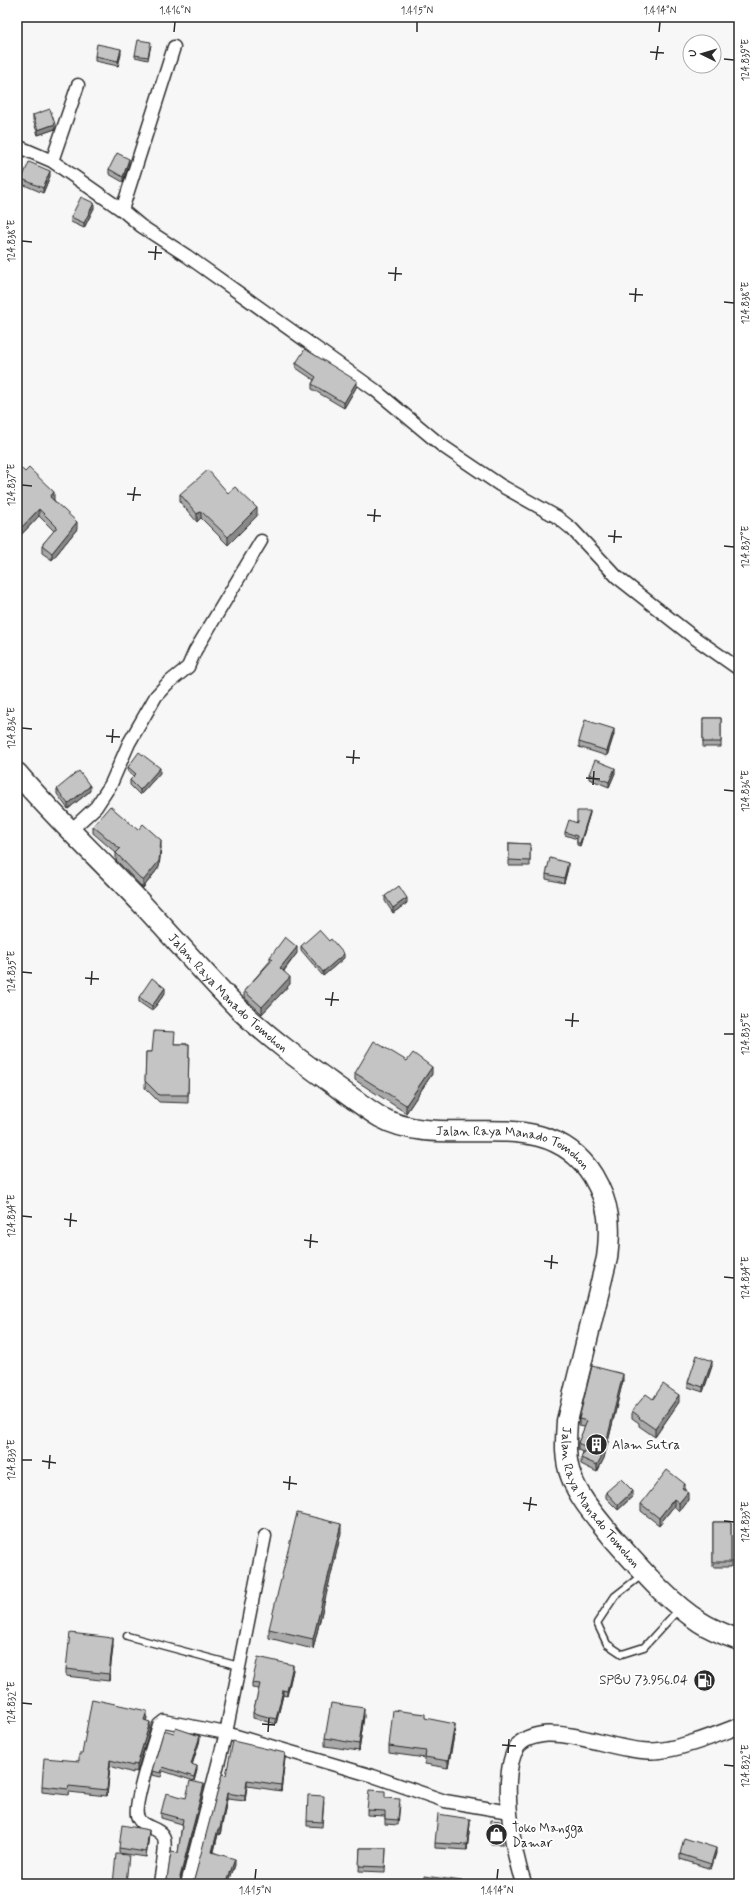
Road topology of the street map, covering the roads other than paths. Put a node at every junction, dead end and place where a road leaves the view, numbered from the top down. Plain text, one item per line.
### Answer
1 (174, 47) dead end
2 (78, 86) dead end
3 (17, 146) edge
4 (52, 161) junction
5 (122, 210) junction
6 (261, 541) dead end
7 (739, 669) edge
8 (17, 773) edge
9 (70, 831) junction
10 (265, 1536) dead end
11 (644, 1573) junction
12 (680, 1608) junction
13 (127, 1636) dead end
14 (739, 1640) edge
15 (239, 1666) junction
16 (739, 1726) edge
17 (226, 1733) junction
18 (509, 1812) junction
19 (160, 1884) edge
20 (187, 1884) edge
21 (524, 1884) edge

1 - 5 street
2 - 4 street
3 - 4 street
4 - 5 street
5 - 7 street
6 - 9 street
8 - 9 highway, Jalan Raya Manado Tomohon
9 - 11 highway, Jalan Raya Manado Tomohon
10 - 15 street
11 - 12 highway, Jalan Raya Manado Tomohon
11 - 12 lane
12 - 14 highway, Jalan Raya Manado Tomohon
13 - 15 lane
15 - 17 street
16 - 18 street
17 - 18 street
17 - 19 street
17 - 20 street
18 - 21 street

